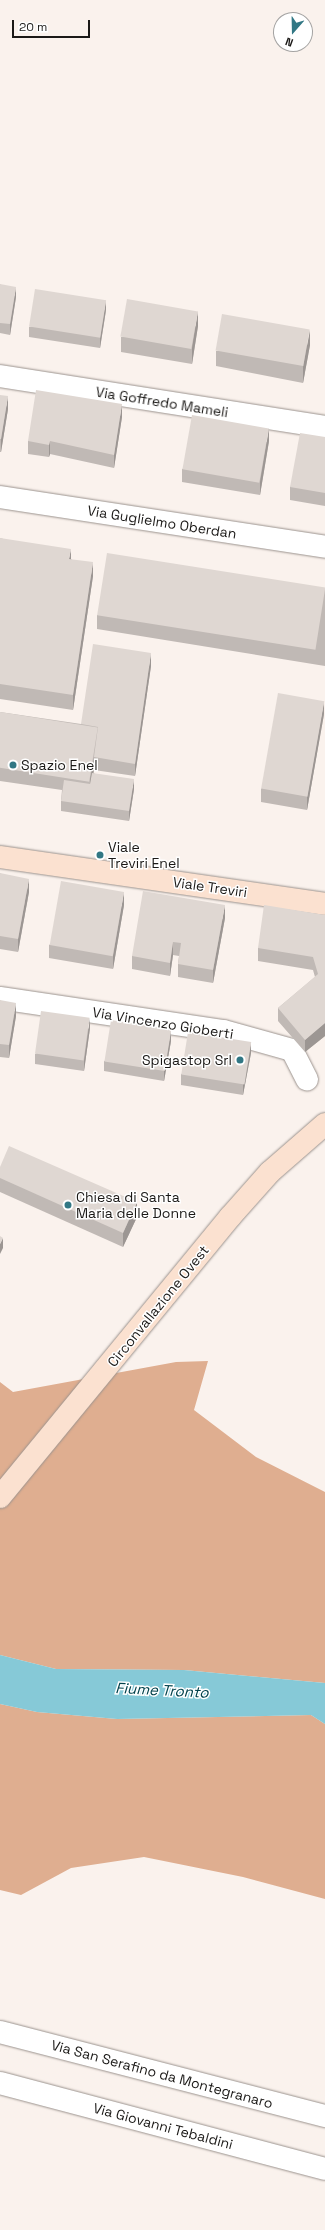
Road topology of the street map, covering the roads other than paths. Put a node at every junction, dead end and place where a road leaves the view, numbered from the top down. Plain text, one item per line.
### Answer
1 (0, 376) edge
2 (325, 428) edge
3 (0, 497) edge
4 (325, 547) edge
5 (0, 857) edge
6 (325, 904) edge
7 (0, 998) edge
8 (307, 1079) dead end
9 (325, 1124) edge
10 (0, 1497) edge
11 (0, 2032) edge
12 (0, 2083) edge
13 (325, 2116) edge
14 (325, 2169) edge

1 - 2 street, Via Goffredo Mameli
3 - 4 street, Via Guglielmo Oberdan
5 - 6 main road, Viale Treviri
7 - 8 street, Via Vincenzo Gioberti
9 - 10 main road, Circonvallazione Ovest
11 - 13 street, Via San Serafino da Montegranaro
12 - 14 street, Via Giovanni Tebaldini

